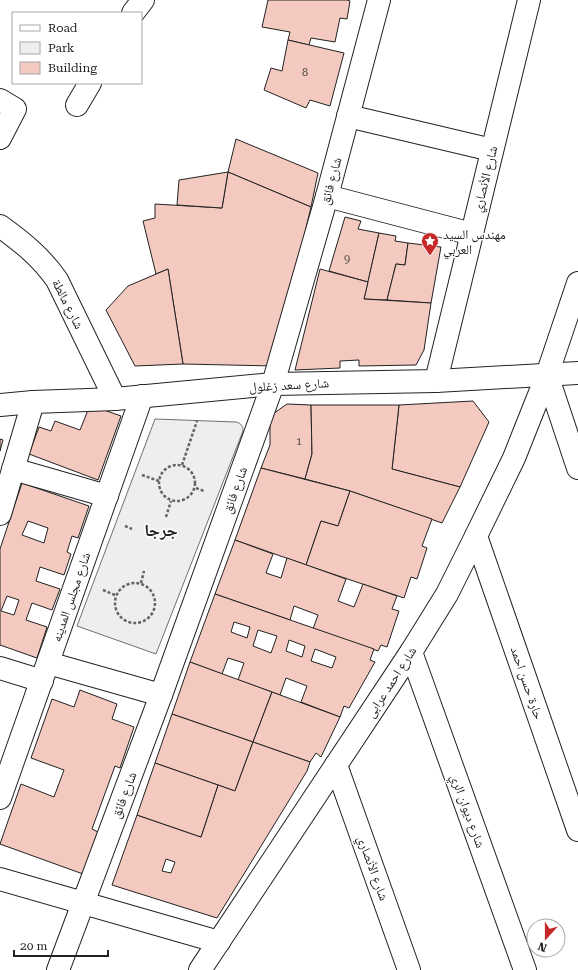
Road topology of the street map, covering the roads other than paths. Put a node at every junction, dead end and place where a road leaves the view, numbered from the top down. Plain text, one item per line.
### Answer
1 (143, 0) edge
2 (379, 0) edge
3 (529, 0) edge
4 (134, 12) edge
5 (89, 84) edge
6 (0, 100) edge
7 (77, 105) dead end
8 (348, 116) junction
9 (0, 138) edge
10 (492, 150) junction
11 (327, 196) junction
12 (0, 226) edge
13 (472, 234) junction
14 (578, 283) edge
15 (578, 373) edge
16 (546, 375) junction
17 (436, 381) junction
18 (273, 384) junction
19 (142, 396) junction
20 (115, 399) junction
21 (33, 402) junction
22 (0, 405) edge
23 (578, 468) edge
24 (14, 469) junction
25 (107, 496) junction
26 (0, 514) edge
27 (476, 536) junction
28 (411, 652) junction
29 (0, 668) edge
30 (45, 672) junction
31 (161, 695) junction
32 (336, 765) junction
33 (0, 798) edge
34 (578, 830) edge
35 (0, 879) edge
36 (83, 903) junction
37 (219, 942) junction
38 (203, 969) edge
39 (58, 970) edge
40 (409, 970) edge
41 (525, 970) edge

1 - 4 street
2 - 8 street, شارع فائق
3 - 10 street, شارع الأنصاري
5 - 7 street
6 - 9 street
8 - 10 street
8 - 11 street, شارع فائق
10 - 13 street, شارع الأنصاري
11 - 13 street
11 - 18 street, شارع فائق
12 - 20 street, شارع مالطة
13 - 17 street, شارع الأنصاري
14 - 16 street, شارع احمد عرابى
15 - 16 street, شارع سعد زغلول
16 - 17 street, شارع سعد زغلول
16 - 23 street
16 - 27 street, شارع احمد عرابى
17 - 18 street, شارع سعد زغلول
18 - 19 street, شارع سعد زغلول
18 - 31 street, شارع فائق
19 - 20 street, شارع سعد زغلول
19 - 25 street, شارع مجلس المدينه
20 - 21 street, شارع سعد زغلول
21 - 22 street, شارع سعد زغلول
21 - 24 street
24 - 25 street
24 - 26 street
25 - 30 street, شارع مجلس المدينه
27 - 28 street, شارع احمد عرابى
27 - 34 street, حارة حسن احمد
28 - 32 street, شارع احمد عرابى
28 - 41 street, شارع ديوان الري
29 - 30 street
30 - 31 street
30 - 33 street, شارع مجلس المدينه
31 - 36 street, شارع فائق
32 - 37 street, شارع احمد عرابى
32 - 40 street, شارع الأنصاري
35 - 36 street
36 - 37 street
36 - 39 street, شارع فائق
37 - 38 street, شارع احمد عرابى

